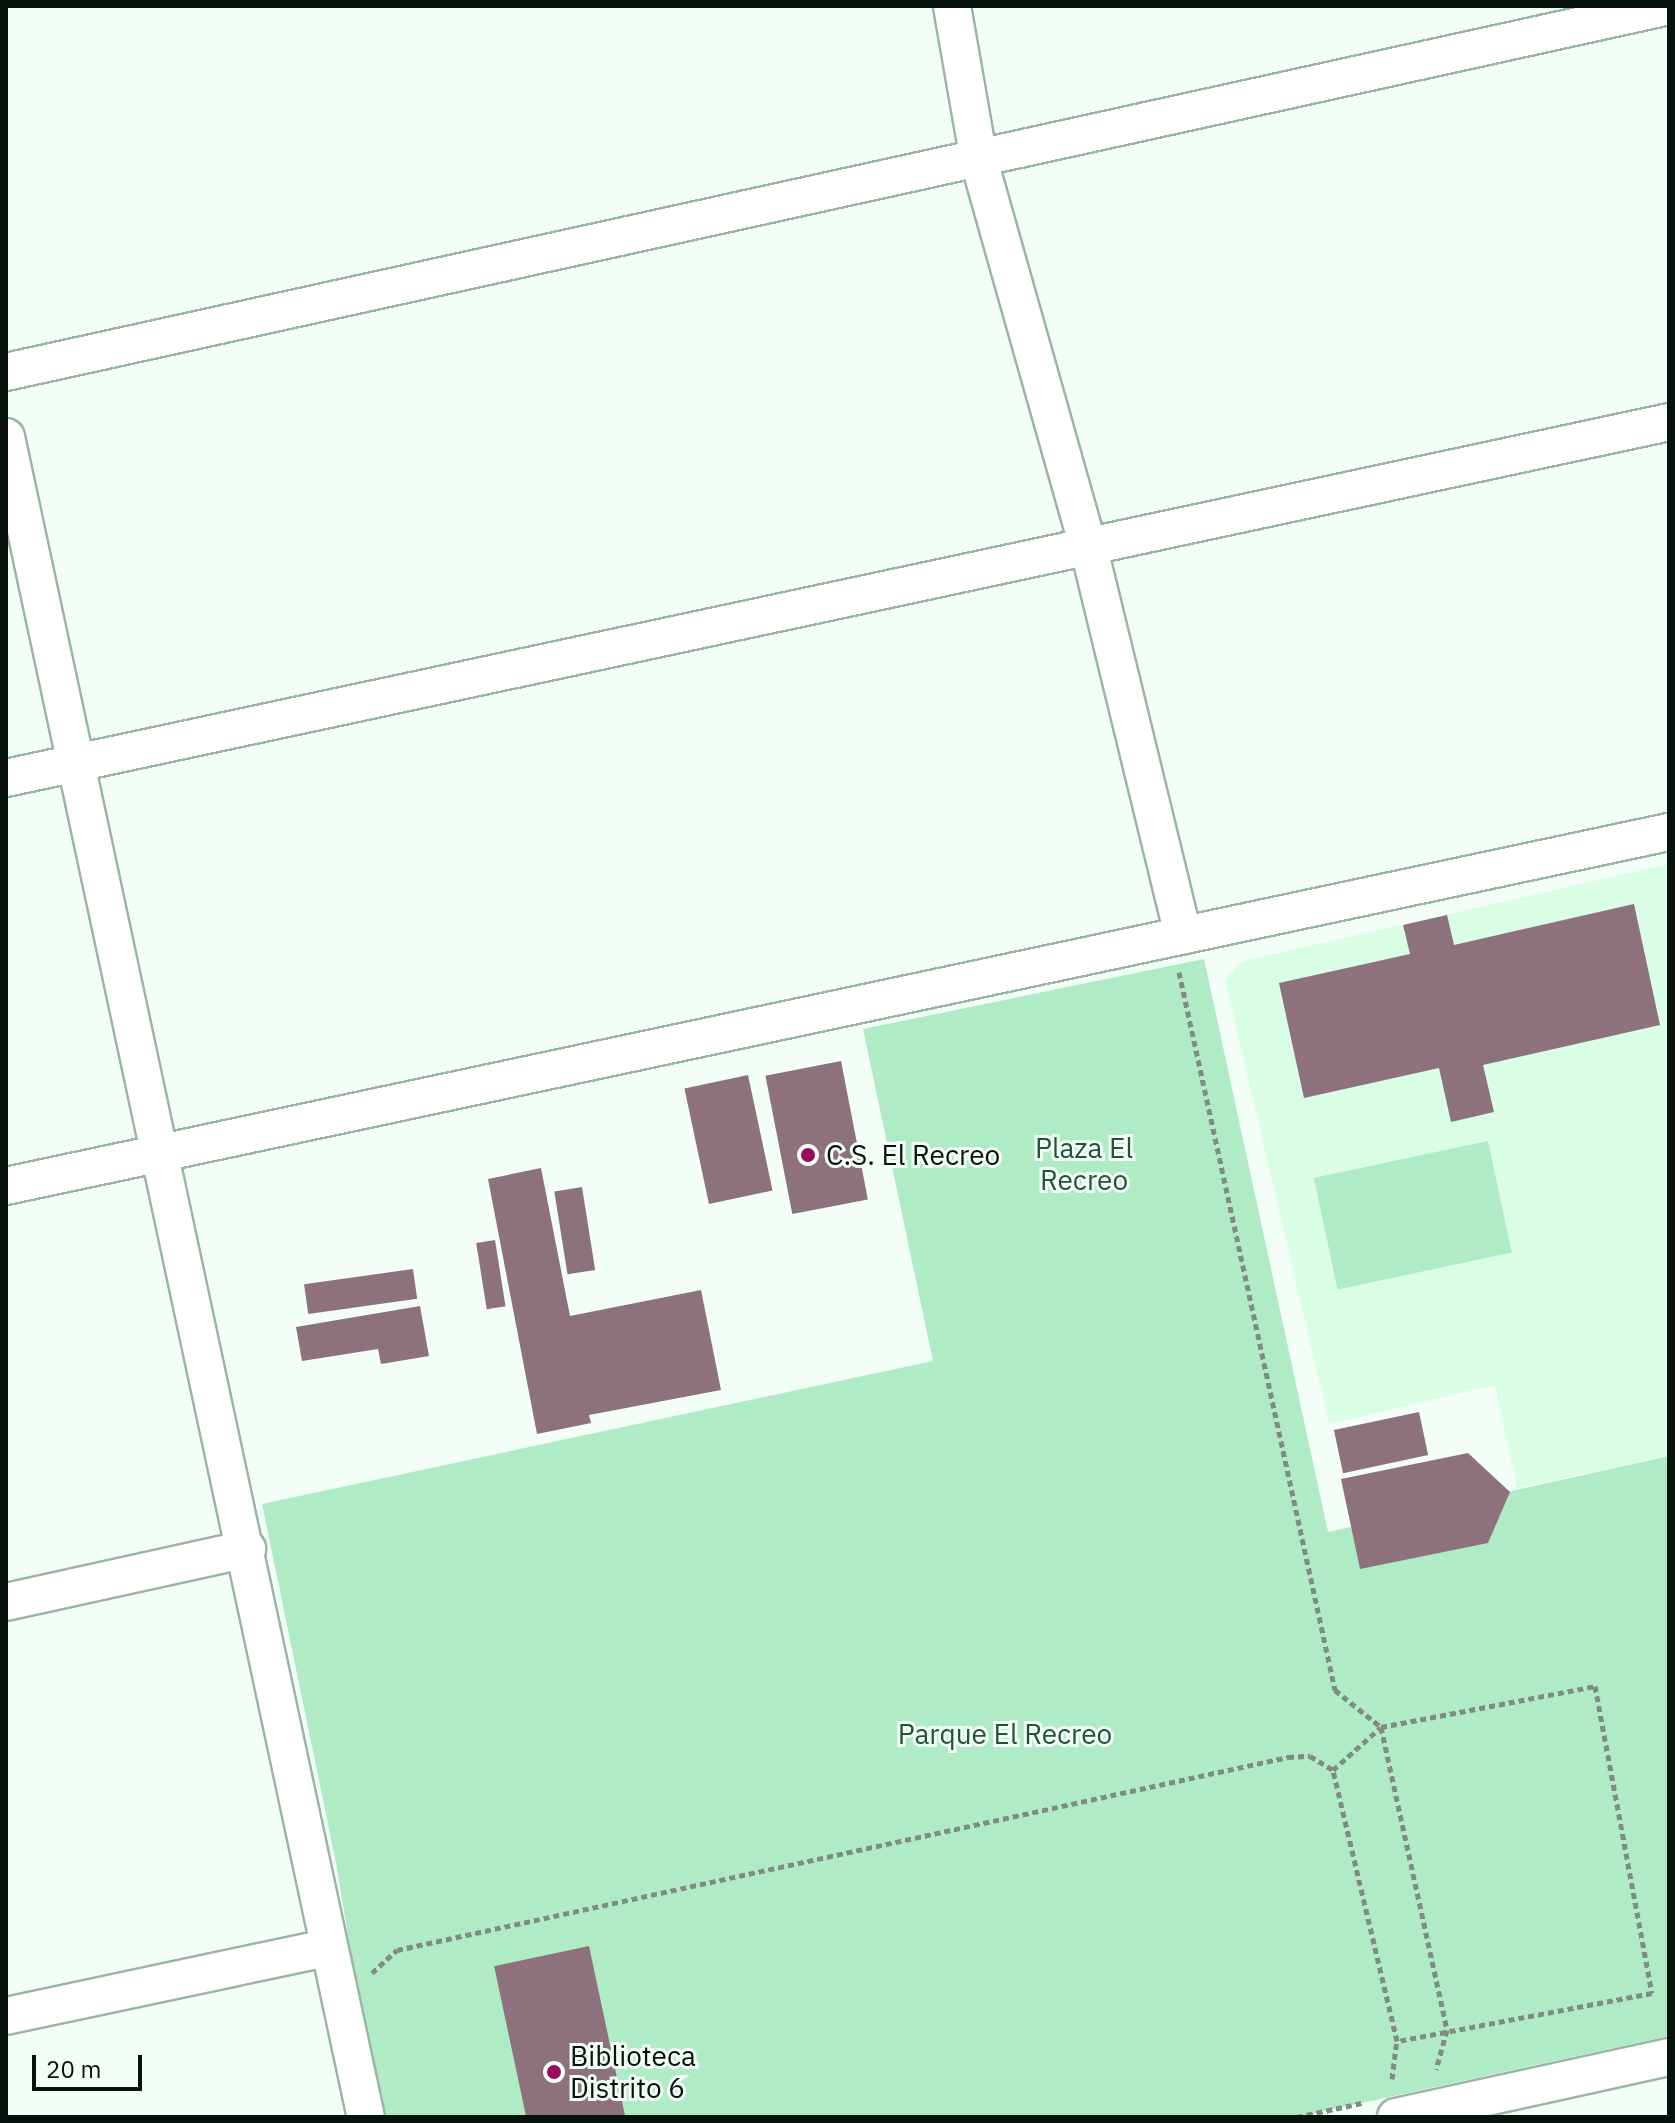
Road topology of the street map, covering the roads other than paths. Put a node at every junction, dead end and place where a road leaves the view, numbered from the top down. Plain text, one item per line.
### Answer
1 (952, 6) edge
2 (1669, 6) edge
3 (979, 161) junction
4 (6, 372) edge
5 (1669, 422) edge
6 (6, 437) edge
7 (1088, 545) junction
8 (72, 764) junction
9 (6, 778) edge
10 (1669, 832) edge
11 (1183, 936) junction
12 (158, 1153) junction
13 (6, 1186) edge
14 (247, 1549) junction
15 (6, 1602) edge
16 (327, 1948) junction
17 (6, 2016) edge
18 (1669, 2057) edge
19 (1388, 2102) edge
20 (1434, 2113) edge
21 (366, 2117) edge

1 - 3 street
2 - 3 street
3 - 4 street
3 - 7 street
5 - 7 street
6 - 8 street
7 - 8 street
7 - 11 street
8 - 9 street
8 - 12 street
10 - 11 street
11 - 12 street
12 - 13 street
12 - 14 street
14 - 15 street
14 - 16 street
16 - 17 street
16 - 21 street
18 - 20 street
19 - 20 street

